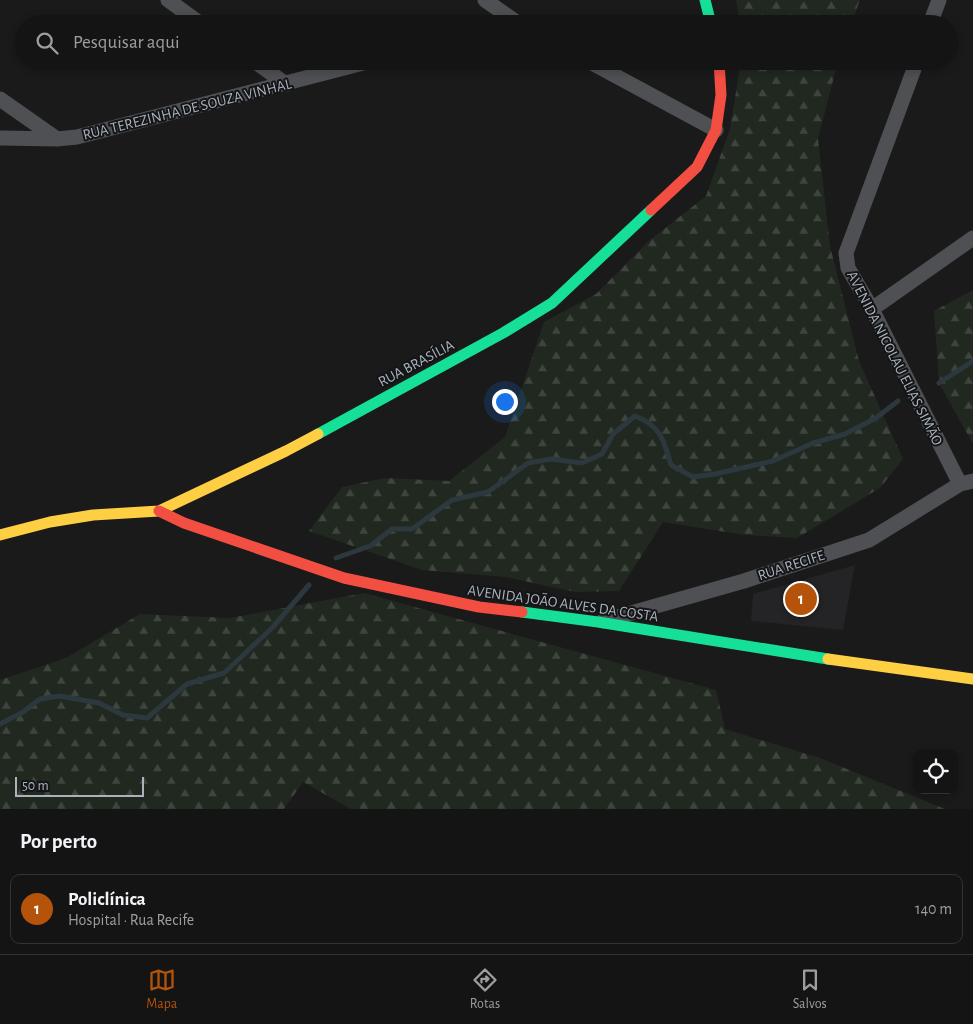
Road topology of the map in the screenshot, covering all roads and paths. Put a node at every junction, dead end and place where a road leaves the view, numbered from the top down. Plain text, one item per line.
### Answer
1 (168, 0) edge
2 (485, 0) edge
3 (705, 0) edge
4 (939, 0) edge
5 (189, 15) edge
6 (505, 15) edge
7 (709, 15) edge
8 (933, 15) edge
9 (267, 70) edge
10 (338, 70) edge
11 (605, 70) edge
12 (720, 70) edge
13 (914, 70) edge
14 (286, 84) junction
15 (0, 99) edge
16 (716, 130) junction
17 (0, 138) edge
18 (57, 139) junction
19 (973, 238) edge
20 (872, 309) junction
21 (967, 482) edge
22 (159, 511) junction
23 (0, 535) edge
24 (598, 622) junction
25 (973, 679) edge

1 - 5 street
2 - 6 street
3 - 7 street
4 - 8 street
9 - 14 street
10 - 14 street, RUA TEREZINHA DE SOUZA VINHAL
11 - 16 street
12 - 16 street, RUA BRASÍLIA
13 - 20 street, AVENIDA NICOLAU ELIAS SIMÃO
14 - 18 street, RUA TEREZINHA DE SOUZA VINHAL
15 - 18 street
16 - 22 street, RUA BRASÍLIA
17 - 18 street, RUA TEREZINHA DE SOUZA VINHAL
19 - 20 street
20 - 21 street, AVENIDA NICOLAU ELIAS SIMÃO
21 - 24 street, RUA RECIFE
22 - 23 street, RUA BRASÍLIA
22 - 24 street, AVENIDA JOÃO ALVES DA COSTA
24 - 25 street, AVENIDA JOÃO ALVES DA COSTA

